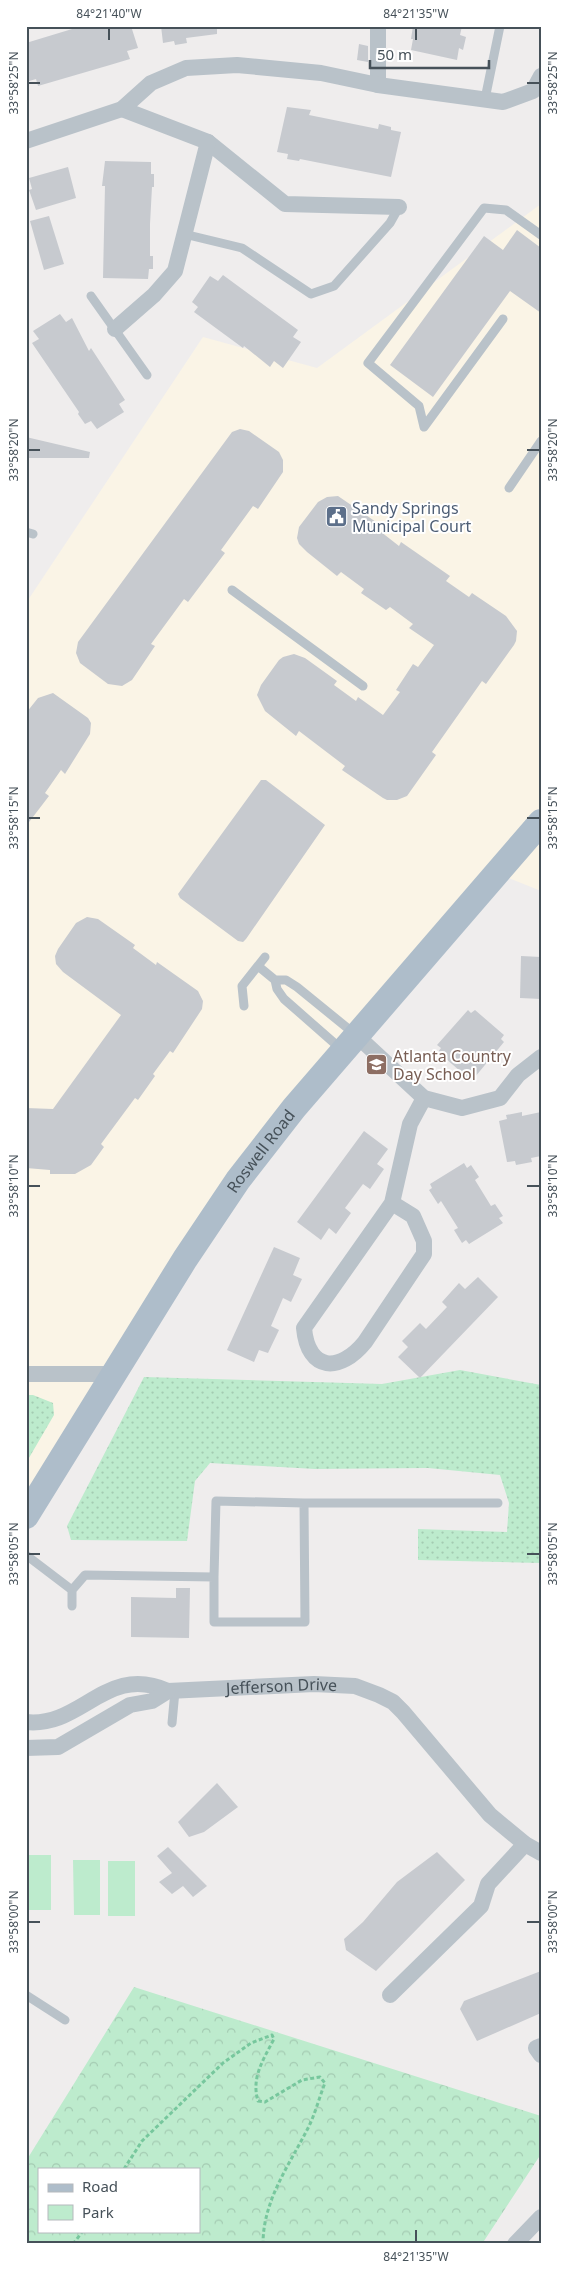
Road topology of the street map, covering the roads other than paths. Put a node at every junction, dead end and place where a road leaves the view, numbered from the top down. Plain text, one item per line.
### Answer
1 (378, 26) edge
2 (500, 26) edge
3 (541, 76) edge
4 (378, 85) junction
5 (485, 99) junction
6 (122, 109) junction
7 (26, 141) edge
8 (208, 142) junction
9 (399, 207) joint
10 (184, 234) junction
11 (541, 235) edge
12 (91, 296) dead end
13 (503, 319) dead end
14 (115, 329) junction
15 (147, 375) dead end
16 (541, 441) edge
17 (508, 488) dead end
18 (232, 590) dead end
19 (363, 686) dead end
20 (541, 822) edge
21 (265, 957) dead end
22 (258, 966) junction
23 (275, 980) junction
24 (244, 1006) dead end
25 (349, 1043) junction
26 (541, 1057) edge
27 (424, 1098) junction
28 (392, 1203) junction
29 (26, 1374) edge
30 (114, 1374) junction
31 (304, 1503) junction
32 (498, 1503) dead end
33 (26, 1516) edge
34 (26, 1555) edge
35 (214, 1577) junction
36 (72, 1590) junction
37 (72, 1606) dead end
38 (171, 1691) junction
39 (26, 1722) edge
40 (172, 1724) dead end
41 (26, 1748) edge
42 (525, 1844) junction
43 (541, 1853) edge
44 (390, 1995) dead end
45 (26, 1996) edge
46 (65, 2020) dead end
47 (541, 2046) edge
48 (541, 2055) edge
49 (541, 2217) edge
50 (515, 2244) edge

1 - 4 street
2 - 5 lane
3 - 5 street
4 - 5 street
4 - 6 street
6 - 7 street
6 - 8 street
8 - 9 street
8 - 10 street
9 - 10 lane
10 - 14 street
11 - 13 lane
12 - 14 lane
14 - 15 lane
16 - 17 lane
18 - 19 lane
20 - 25 main road, Roswell Road
21 - 22 lane
22 - 23 lane
22 - 24 lane
23 - 25 lane
23 - 25 lane
25 - 27 street
25 - 30 main road, Roswell Road
26 - 27 street
27 - 28 street
28 - 28 street
29 - 30 street
30 - 33 main road, Roswell Road
31 - 32 lane
31 - 35 lane
31 - 35 lane
34 - 36 lane
35 - 36 lane
36 - 37 lane
38 - 39 street, Jefferson Drive
38 - 40 lane
38 - 41 street, Jefferson Drive
38 - 42 street, Jefferson Drive
42 - 43 street
42 - 44 street
45 - 46 lane
47 - 48 street
49 - 50 street

